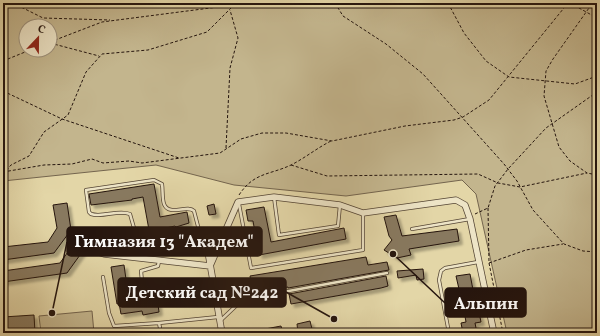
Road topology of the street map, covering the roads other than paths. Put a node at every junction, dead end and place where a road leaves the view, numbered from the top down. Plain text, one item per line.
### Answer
1 (274, 197) junction
2 (238, 202) junction
3 (340, 205) junction
4 (363, 213) junction
5 (471, 221) junction
6 (412, 229) dead end
7 (200, 234) junction
8 (92, 250) dead end
9 (159, 260) junction
10 (478, 262) junction
11 (210, 266) junction
12 (387, 273) dead end
13 (103, 277) dead end
14 (216, 296) junction
15 (221, 318) junction
16 (159, 323) junction
17 (161, 333) edge
18 (222, 333) edge
19 (449, 333) edge
20 (494, 333) edge

1 - 2 street
1 - 3 street
1 - 3 lane
2 - 4 lane
2 - 11 street
3 - 4 street
4 - 5 street
5 - 6 lane
5 - 10 street
7 - 7 lane
7 - 11 street
8 - 9 street
9 - 11 street
9 - 14 lane
10 - 19 lane
10 - 20 street
11 - 14 street
12 - 15 lane
13 - 16 lane
14 - 15 street
15 - 16 lane
15 - 18 street
16 - 17 lane

